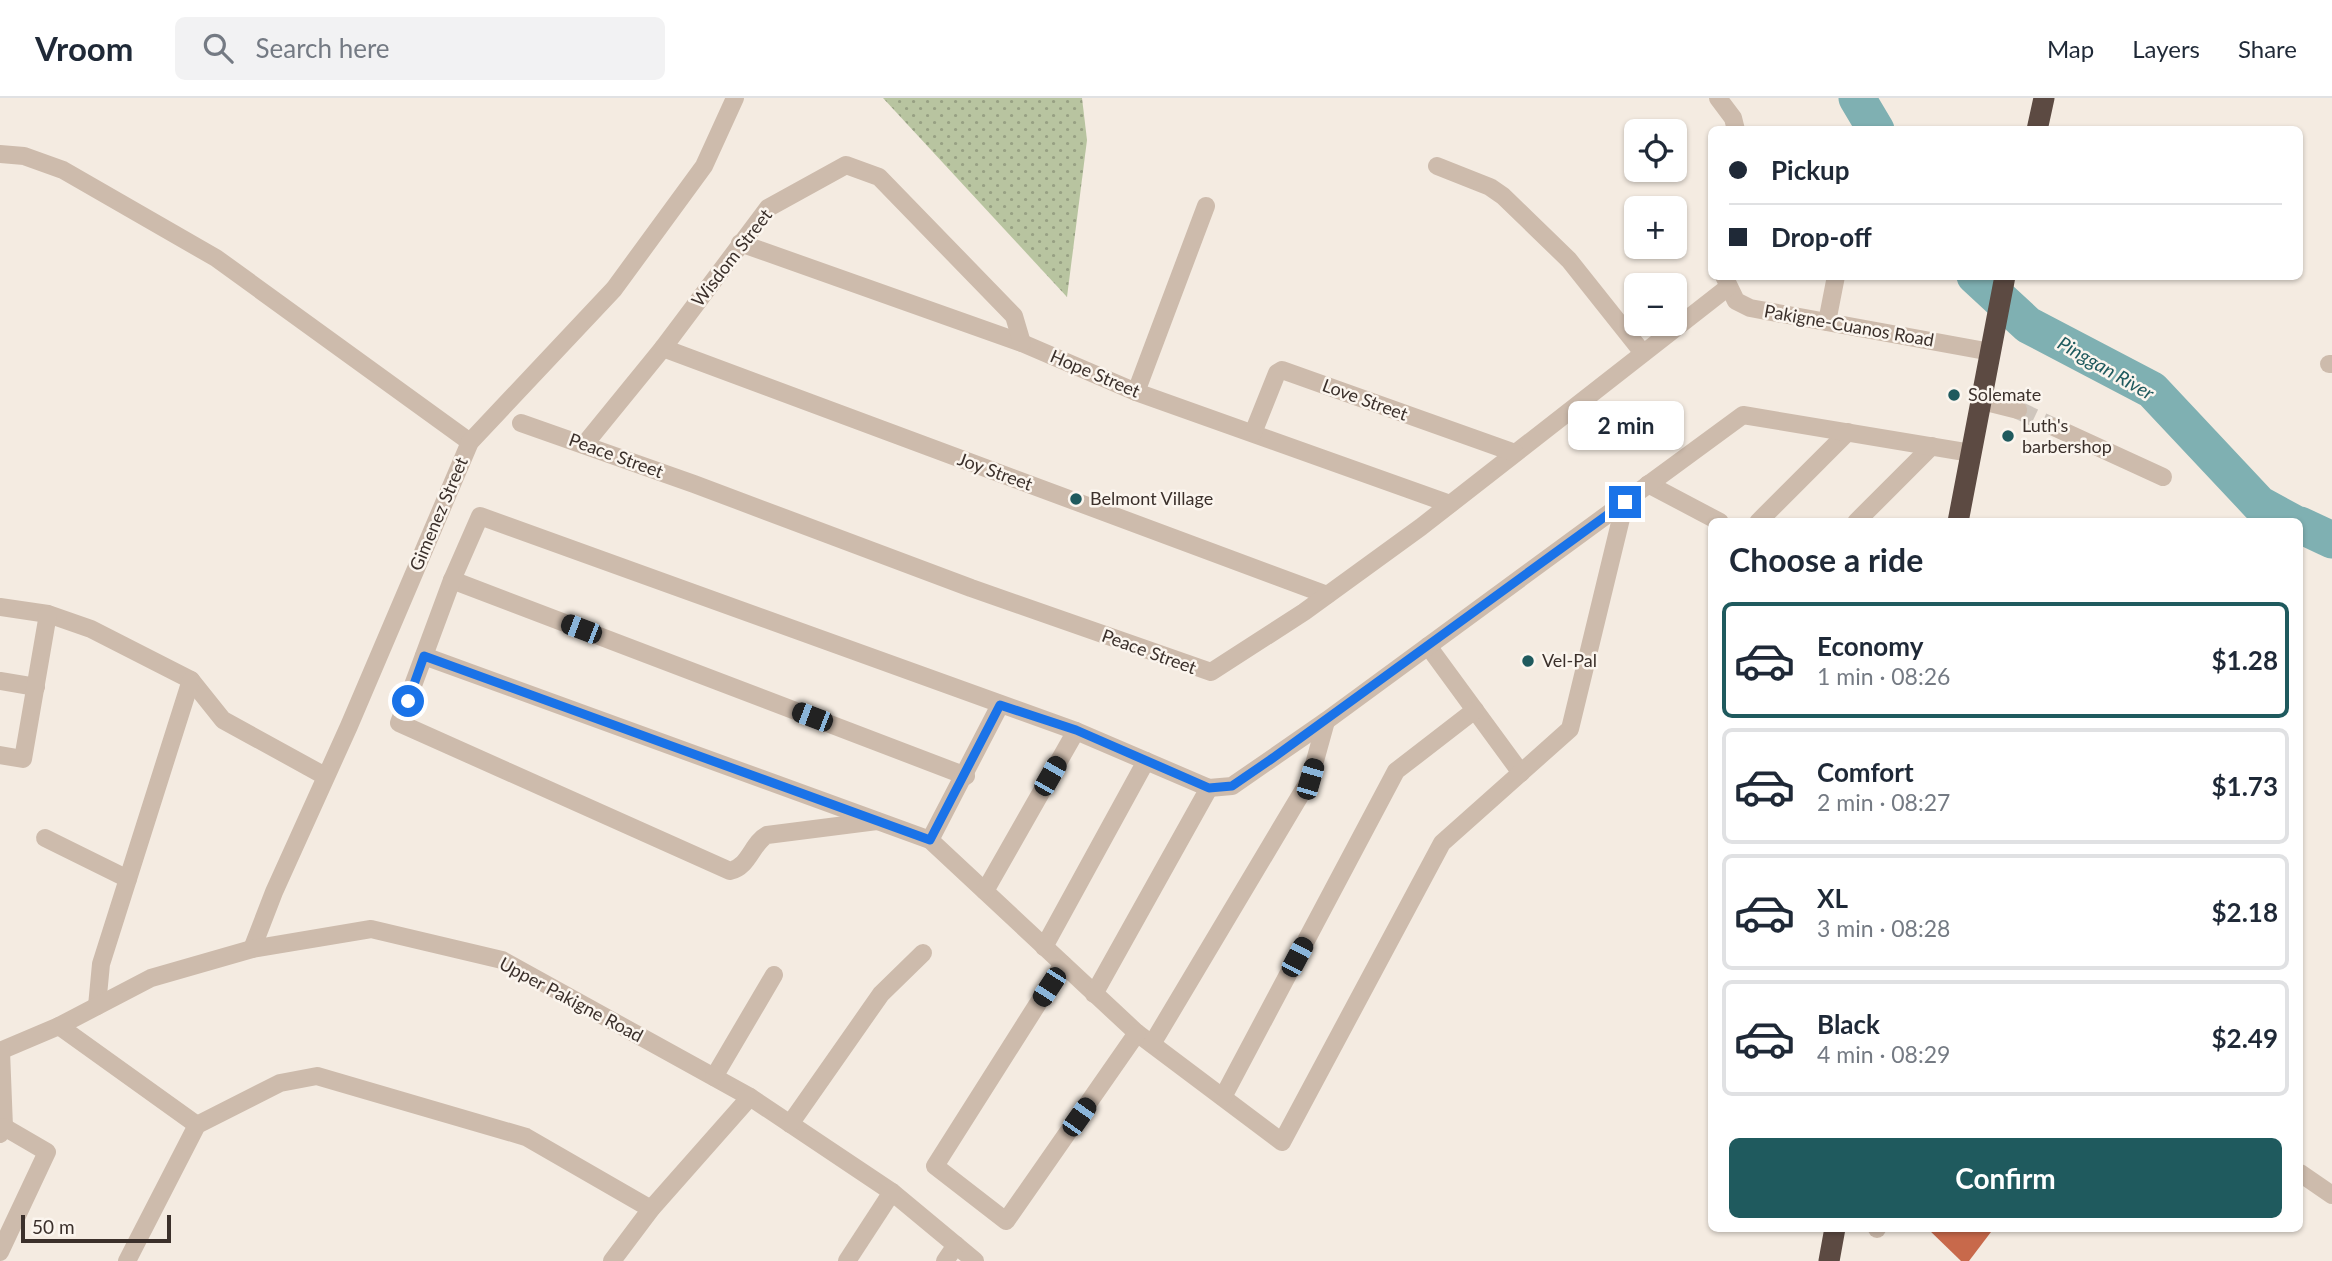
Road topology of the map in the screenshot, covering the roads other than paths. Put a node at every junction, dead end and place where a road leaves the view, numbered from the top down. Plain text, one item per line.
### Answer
1 (734, 98) edge
2 (1718, 98) edge
3 (2038, 101) edge
4 (1735, 126) edge
5 (2037, 126) edge
6 (0, 154) edge
7 (1437, 166) dead end
8 (1206, 206) dead end
9 (740, 243) junction
10 (1835, 280) edge
11 (2004, 280) edge
12 (1726, 282) edge
13 (1827, 322) junction
14 (1022, 343) junction
15 (663, 348) junction
16 (1991, 352) junction
17 (1643, 354) junction
18 (1136, 392) junction
19 (1982, 401) junction
20 (2018, 410) tunnel mouth
21 (520, 423) dead end
22 (2054, 427) tunnel mouth
23 (1848, 432) junction
24 (1253, 433) junction
25 (470, 442) junction
26 (584, 445) junction
27 (1932, 446) junction
28 (1515, 453) junction
29 (1971, 453) junction
30 (2163, 477) dead end
31 (1648, 484) junction
32 (1625, 502) junction
33 (1450, 504) junction
34 (1712, 518) edge
35 (1762, 518) edge
36 (1860, 518) edge
37 (1959, 518) edge
38 (452, 580) junction
39 (1327, 595) junction
40 (0, 607) edge
41 (48, 614) junction
42 (1428, 646) junction
43 (424, 656) junction
44 (191, 680) junction
45 (0, 681) edge
46 (36, 687) junction
47 (1000, 705) junction
48 (1475, 710) junction
49 (1326, 721) junction
50 (1076, 730) junction
51 (0, 755) edge
52 (1146, 761) junction
53 (1521, 773) junction
54 (325, 776) junction
55 (965, 776) junction
56 (1209, 788) junction
57 (877, 821) junction
58 (45, 838) dead end
59 (930, 840) junction
60 (128, 879) junction
61 (985, 891) junction
62 (1044, 947) junction
63 (252, 949) junction
64 (923, 953) dead end
65 (1063, 964) junction
66 (774, 975) dead end
67 (1094, 993) junction
68 (97, 1006) junction
69 (59, 1026) junction
70 (1137, 1033) junction
71 (1152, 1044) junction
72 (0, 1051) edge
73 (714, 1077) junction
74 (750, 1097) junction
75 (1223, 1097) junction
76 (790, 1124) junction
77 (197, 1125) junction
78 (2, 1130) edge
79 (2303, 1174) edge
80 (892, 1192) junction
81 (2332, 1195) edge
82 (651, 1209) junction
83 (1834, 1232) edge
84 (956, 1245) junction
85 (0, 1252) edge
86 (127, 1261) edge
87 (612, 1261) edge
88 (847, 1261) edge
89 (945, 1261) edge
90 (975, 1261) edge
91 (1829, 1261) edge

1 - 25 street, Gimenez Street
2 - 4 street
3 - 5 highway
6 - 25 street
7 - 17 street
8 - 18 street
9 - 14 street, Hope Street
9 - 14 street, Wisdom Street
9 - 15 street, Wisdom Street
10 - 13 street
11 - 16 highway
12 - 13 street, Pakigne-Cuanos Road
12 - 17 street, Peace Street
13 - 16 street, Pakigne-Cuanos Road
14 - 18 street, Hope Street
15 - 26 street, Wisdom Street
15 - 39 street, Joy Street
16 - 19 highway
17 - 28 street, Peace Street
18 - 24 street, Hope Street
19 - 20 street
19 - 29 highway
21 - 26 street, Peace Street
22 - 30 street
23 - 27 street
23 - 31 street
23 - 35 street
24 - 28 street, Love Street
24 - 33 street, Hope Street
25 - 54 street, Gimenez Street
26 - 39 street, Peace Street
27 - 29 street
27 - 36 street
28 - 33 street, Peace Street
29 - 37 highway
31 - 32 street
31 - 34 street
32 - 42 street
32 - 53 street
33 - 39 street, Peace Street
38 - 43 street
38 - 47 street
38 - 55 street
40 - 41 street
41 - 44 street
41 - 46 street
42 - 48 street
42 - 49 street
43 - 57 street
43 - 57 street
44 - 54 street
44 - 60 street
45 - 46 street
46 - 51 street
47 - 50 street
47 - 55 street
48 - 53 street
48 - 75 street
49 - 56 street
49 - 71 street
50 - 52 street
50 - 61 street
52 - 56 street
52 - 62 street
53 - 75 street
54 - 63 street, Gimenez Street
55 - 59 street
56 - 67 street
57 - 59 street
58 - 60 street
59 - 61 street
60 - 68 street
61 - 62 street
62 - 65 street
63 - 68 street, Upper Pakigne Road
63 - 73 street, Upper Pakigne Road
64 - 76 street
65 - 67 street
65 - 70 street
66 - 73 street
67 - 70 street
68 - 69 street, Upper Pakigne Road
69 - 72 street, Upper Pakigne Road
69 - 77 street
70 - 71 street
71 - 75 street
72 - 78 street
73 - 74 street, Upper Pakigne Road
74 - 76 street, Upper Pakigne Road
74 - 82 street
76 - 80 street, Upper Pakigne Road
77 - 82 street
77 - 86 street
78 - 85 street
79 - 81 street
80 - 84 street, Upper Pakigne Road
80 - 88 street
82 - 87 street
83 - 91 highway
84 - 89 street
84 - 90 street, Upper Pakigne Road

